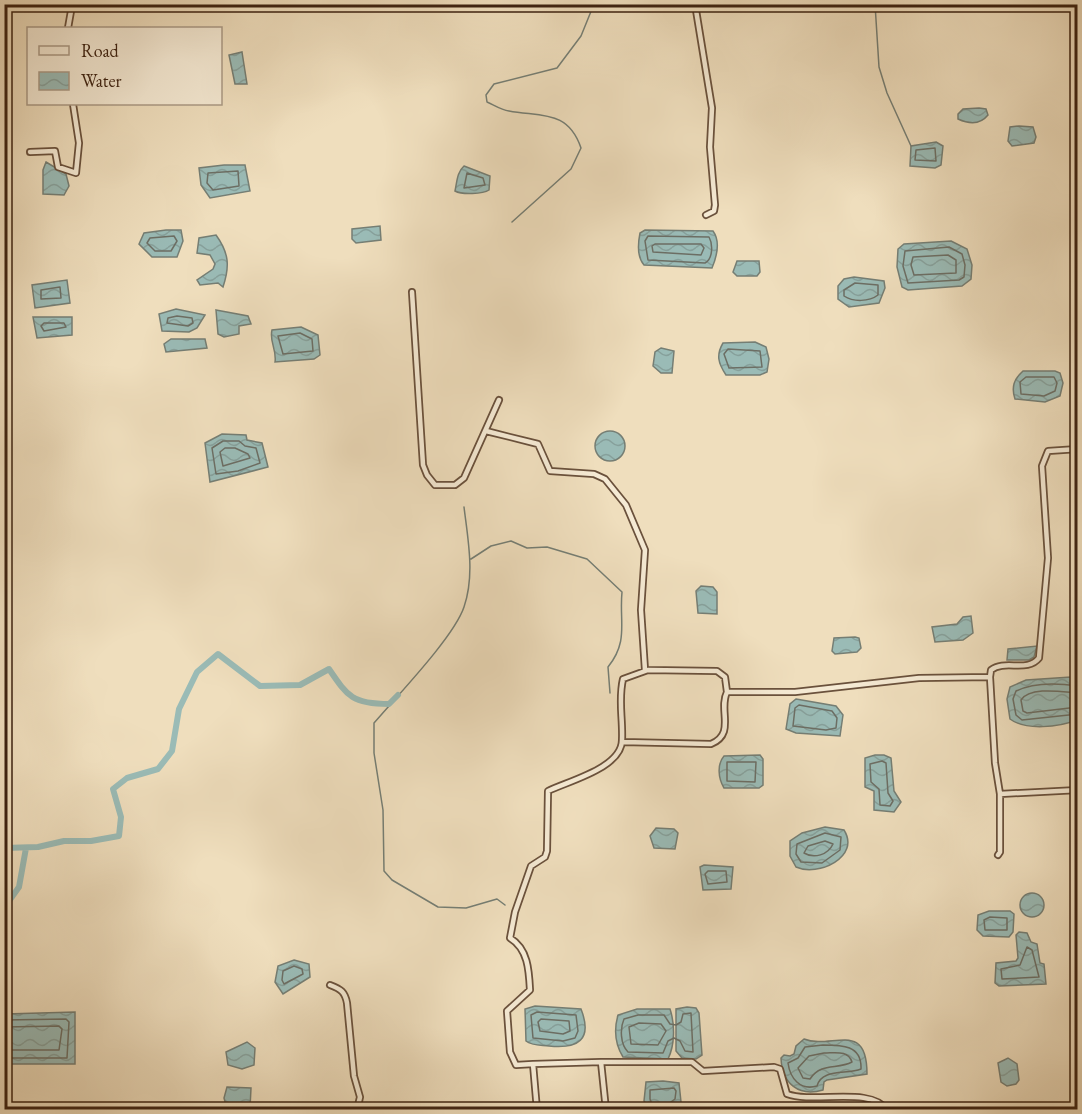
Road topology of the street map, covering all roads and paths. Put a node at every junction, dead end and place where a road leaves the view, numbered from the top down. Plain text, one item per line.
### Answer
1 (69, 4) edge
2 (695, 4) edge
3 (68, 27) edge
4 (73, 105) edge
5 (30, 152) dead end
6 (706, 215) dead end
7 (412, 292) dead end
8 (499, 400) dead end
9 (486, 431) junction
10 (1077, 449) edge
11 (645, 670) junction
12 (990, 678) junction
13 (727, 692) junction
14 (622, 742) junction
15 (1077, 790) edge
16 (1000, 794) junction
17 (998, 855) dead end
18 (330, 985) dead end
19 (601, 1062) junction
20 (533, 1064) junction
21 (357, 1110) edge
22 (537, 1110) edge
23 (606, 1110) edge
24 (887, 1110) edge

1 - 3 street
2 - 6 street
4 - 5 street
7 - 9 street
8 - 9 street
9 - 11 street
10 - 12 street
11 - 13 street
11 - 14 street
12 - 13 street
12 - 16 street
13 - 14 street
14 - 20 street
15 - 16 street
16 - 17 street
18 - 21 street
19 - 20 street
19 - 23 street
19 - 24 street
20 - 22 street

